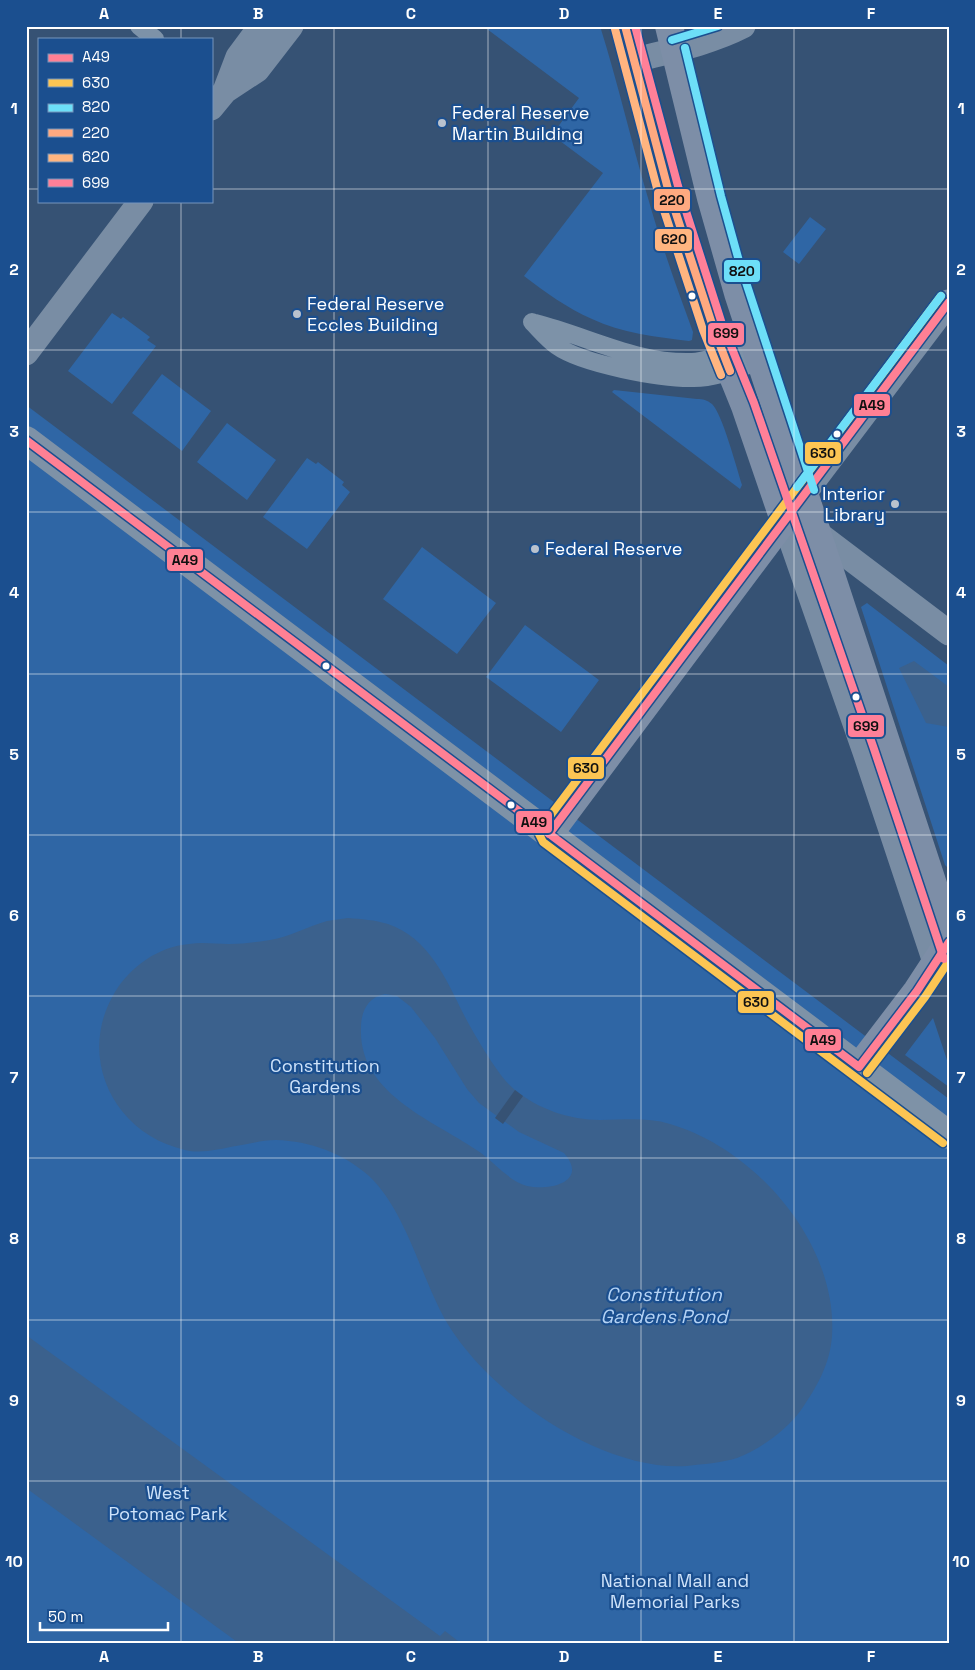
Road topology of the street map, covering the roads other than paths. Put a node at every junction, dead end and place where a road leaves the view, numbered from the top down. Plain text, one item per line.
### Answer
1 (139, 26) edge
2 (261, 26) edge
3 (291, 26) edge
4 (625, 26) edge
5 (742, 26) edge
6 (154, 38) edge
7 (672, 38) edge
8 (635, 60) junction
9 (216, 94) edge
10 (140, 202) edge
11 (949, 302) edge
12 (758, 352) junction
13 (26, 353) edge
14 (727, 363) junction
15 (26, 440) edge
16 (805, 493) junction
17 (784, 520) junction
18 (817, 534) junction
19 (949, 632) edge
20 (550, 834) junction
21 (949, 932) edge
22 (942, 952) edge
23 (858, 1067) junction
24 (949, 1135) edge

1 - 6 street
2 - 9 main road
3 - 9 main road
4 - 8 main road
5 - 7 main road
7 - 8 main road
7 - 12 main road
8 - 14 main road
10 - 13 main road
11 - 16 main road
12 - 14 street
12 - 16 main road
14 - 14 street
14 - 17 main road
15 - 20 highway
16 - 17 main road
16 - 18 main road
17 - 20 main road
17 - 22 main road
18 - 19 main road
18 - 21 main road
20 - 23 highway
22 - 23 main road
23 - 24 highway

